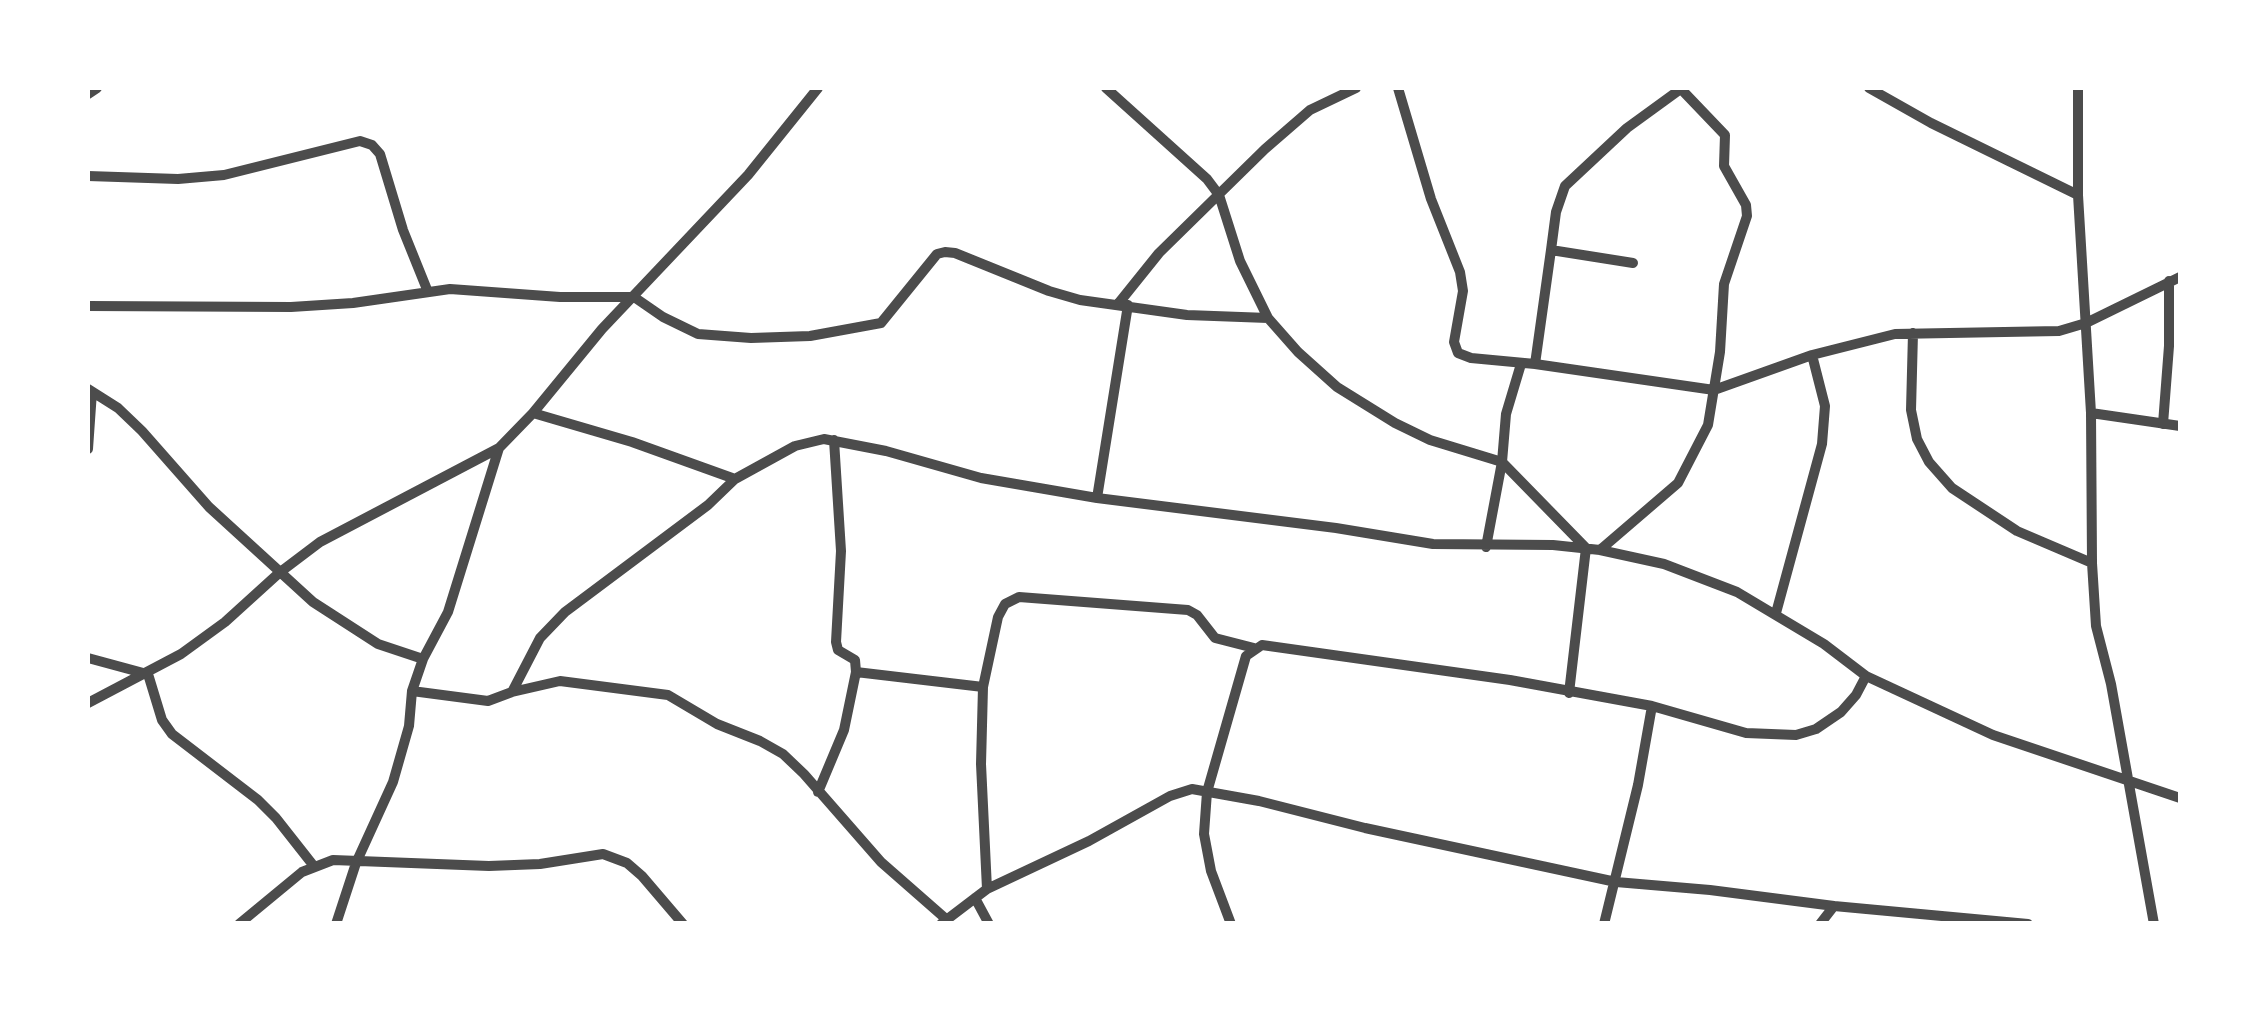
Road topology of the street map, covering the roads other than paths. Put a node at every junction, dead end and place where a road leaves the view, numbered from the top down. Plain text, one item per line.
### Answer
1 (97, 88) edge
2 (818, 88) edge
3 (1106, 88) edge
4 (1356, 88) edge
5 (1398, 88) edge
6 (1681, 88) edge
7 (1869, 88) edge
8 (2078, 88) edge
9 (88, 94) edge
10 (88, 176) edge
11 (1219, 195) junction
12 (2078, 195) junction
13 (1551, 250) junction
14 (1633, 262) dead end
15 (2175, 279) edge
16 (428, 292) junction
17 (634, 297) junction
18 (1123, 304) junction
19 (88, 306) edge
20 (1268, 318) junction
21 (2086, 323) junction
22 (1913, 332) junction
23 (1812, 355) junction
24 (1520, 364) junction
25 (1535, 364) junction
26 (1714, 390) junction
27 (90, 391) edge
28 (533, 413) junction
29 (2091, 413) junction
30 (2163, 424) junction
31 (2180, 426) edge
32 (834, 440) junction
33 (499, 448) junction
34 (88, 449) edge
35 (1502, 462) junction
36 (735, 480) junction
37 (1098, 498) junction
38 (1486, 547) junction
39 (1586, 548) junction
40 (1600, 550) junction
41 (2092, 562) junction
42 (279, 573) junction
43 (1776, 613) junction
44 (1254, 648) junction
45 (88, 658) edge
46 (424, 659) junction
47 (856, 672) junction
48 (148, 674) junction
49 (1866, 676) junction
50 (983, 687) junction
51 (412, 691) junction
52 (512, 692) junction
53 (1569, 693) junction
54 (88, 703) edge
55 (1652, 706) junction
56 (2128, 781) junction
57 (818, 792) junction
58 (1207, 792) junction
59 (2180, 798) edge
60 (356, 863) junction
61 (313, 865) junction
62 (1616, 882) junction
63 (987, 889) junction
64 (975, 898) junction
65 (1834, 906) junction
66 (944, 921) edge
67 (239, 924) edge
68 (336, 924) edge
69 (683, 924) edge
70 (990, 924) edge
71 (1231, 924) edge
72 (1604, 924) edge
73 (1820, 924) edge
74 (2028, 924) edge
75 (2154, 924) edge

1 - 9 street
2 - 17 street
3 - 11 street
4 - 11 street
5 - 24 street
6 - 13 street
6 - 26 street
7 - 12 street
8 - 12 street
10 - 16 street
11 - 18 street
11 - 20 street
12 - 21 street
13 - 14 street
13 - 25 street
15 - 21 street
15 - 30 street
16 - 17 street
16 - 19 street
17 - 18 street
17 - 28 street
18 - 20 street
18 - 37 street
20 - 35 street
21 - 22 street
21 - 29 street
22 - 23 street
22 - 41 street
23 - 26 street
23 - 43 street
24 - 25 street
24 - 35 street
25 - 26 street
26 - 40 street
27 - 34 street
27 - 42 street
28 - 33 street
28 - 36 street
29 - 30 street
29 - 41 street
30 - 31 street
32 - 36 street
32 - 37 street
32 - 47 street
33 - 42 street
33 - 46 street
35 - 38 street
35 - 39 street
36 - 52 street
37 - 38 street
38 - 39 street
39 - 40 street
39 - 53 street
40 - 43 street
41 - 56 street
42 - 46 street
42 - 48 street
43 - 49 street
44 - 50 street
44 - 53 street
44 - 58 street
45 - 48 street
46 - 51 street
47 - 50 street
47 - 57 street
48 - 54 street
48 - 61 street
49 - 55 street
49 - 56 street
50 - 63 street
51 - 52 street
51 - 60 street
52 - 57 street
53 - 55 street
55 - 62 street
56 - 59 street
56 - 75 street
57 - 66 street
58 - 62 street
58 - 63 street
58 - 71 street
60 - 61 street
60 - 68 street
60 - 69 street
61 - 67 street
62 - 65 street
62 - 72 street
63 - 64 street
64 - 66 street
64 - 70 street
65 - 73 street
65 - 74 street

